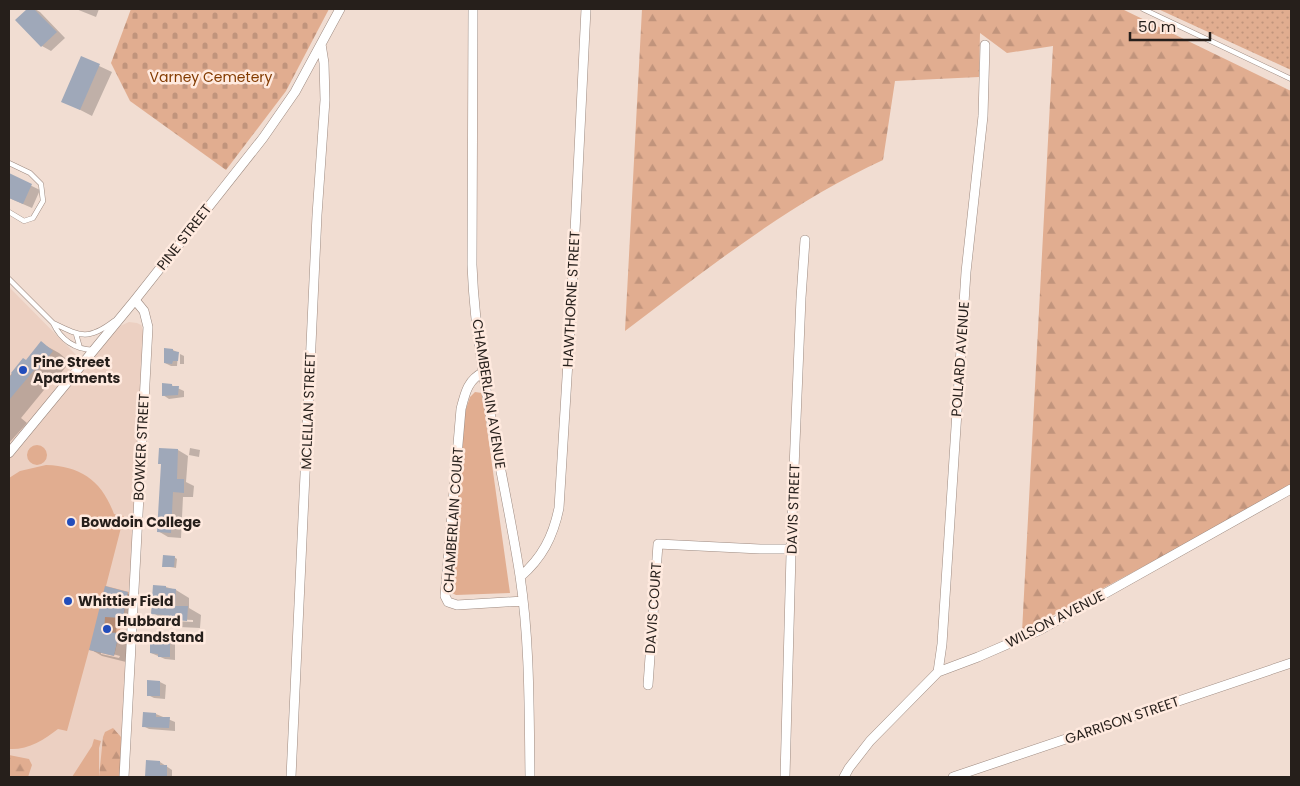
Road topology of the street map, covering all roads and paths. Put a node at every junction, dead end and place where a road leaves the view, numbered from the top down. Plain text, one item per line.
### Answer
1 (340, 9) edge
2 (473, 9) edge
3 (586, 9) edge
4 (1144, 9) edge
5 (1150, 10) edge
6 (321, 44) junction
7 (985, 45) dead end
8 (1291, 79) edge
9 (9, 163) edge
10 (9, 212) edge
11 (805, 240) dead end
12 (9, 279) edge
13 (135, 300) junction
14 (123, 314) junction
15 (53, 323) junction
16 (76, 334) junction
17 (80, 348) junction
18 (93, 350) junction
19 (484, 372) junction
20 (9, 453) edge
21 (1291, 490) edge
22 (791, 549) junction
23 (520, 577) junction
24 (522, 601) junction
25 (1291, 663) edge
26 (938, 672) junction
27 (648, 685) dead end
28 (124, 777) edge
29 (290, 777) edge
30 (530, 777) edge
31 (785, 777) edge
32 (844, 777) edge
33 (953, 777) edge

1 - 6 street, PINE STREET
2 - 19 street, CHAMBERLAIN AVENUE
3 - 23 street, HAWTHORNE STREET
4 - 5 lane
5 - 8 lane
6 - 13 street, PINE STREET
6 - 29 street, MCLELLAN STREET
7 - 26 street, POLLARD AVENUE
9 - 10 lane
11 - 22 street, DAVIS STREET
12 - 15 lane
13 - 14 street, PINE STREET
13 - 28 street, BOWKER STREET
14 - 16 lane
14 - 18 street, PINE STREET
15 - 16 lane
15 - 17 lane
16 - 17 lane
17 - 18 lane
18 - 20 street, PINE STREET
19 - 23 street, CHAMBERLAIN AVENUE
19 - 24 street, CHAMBERLAIN COURT
21 - 26 street, WILSON AVENUE
22 - 27 street, DAVIS COURT
22 - 31 street, DAVIS STREET
23 - 24 street, CHAMBERLAIN AVENUE
24 - 30 street, CHAMBERLAIN AVENUE
25 - 33 street, GARRISON STREET
26 - 32 street, WILSON AVENUE

